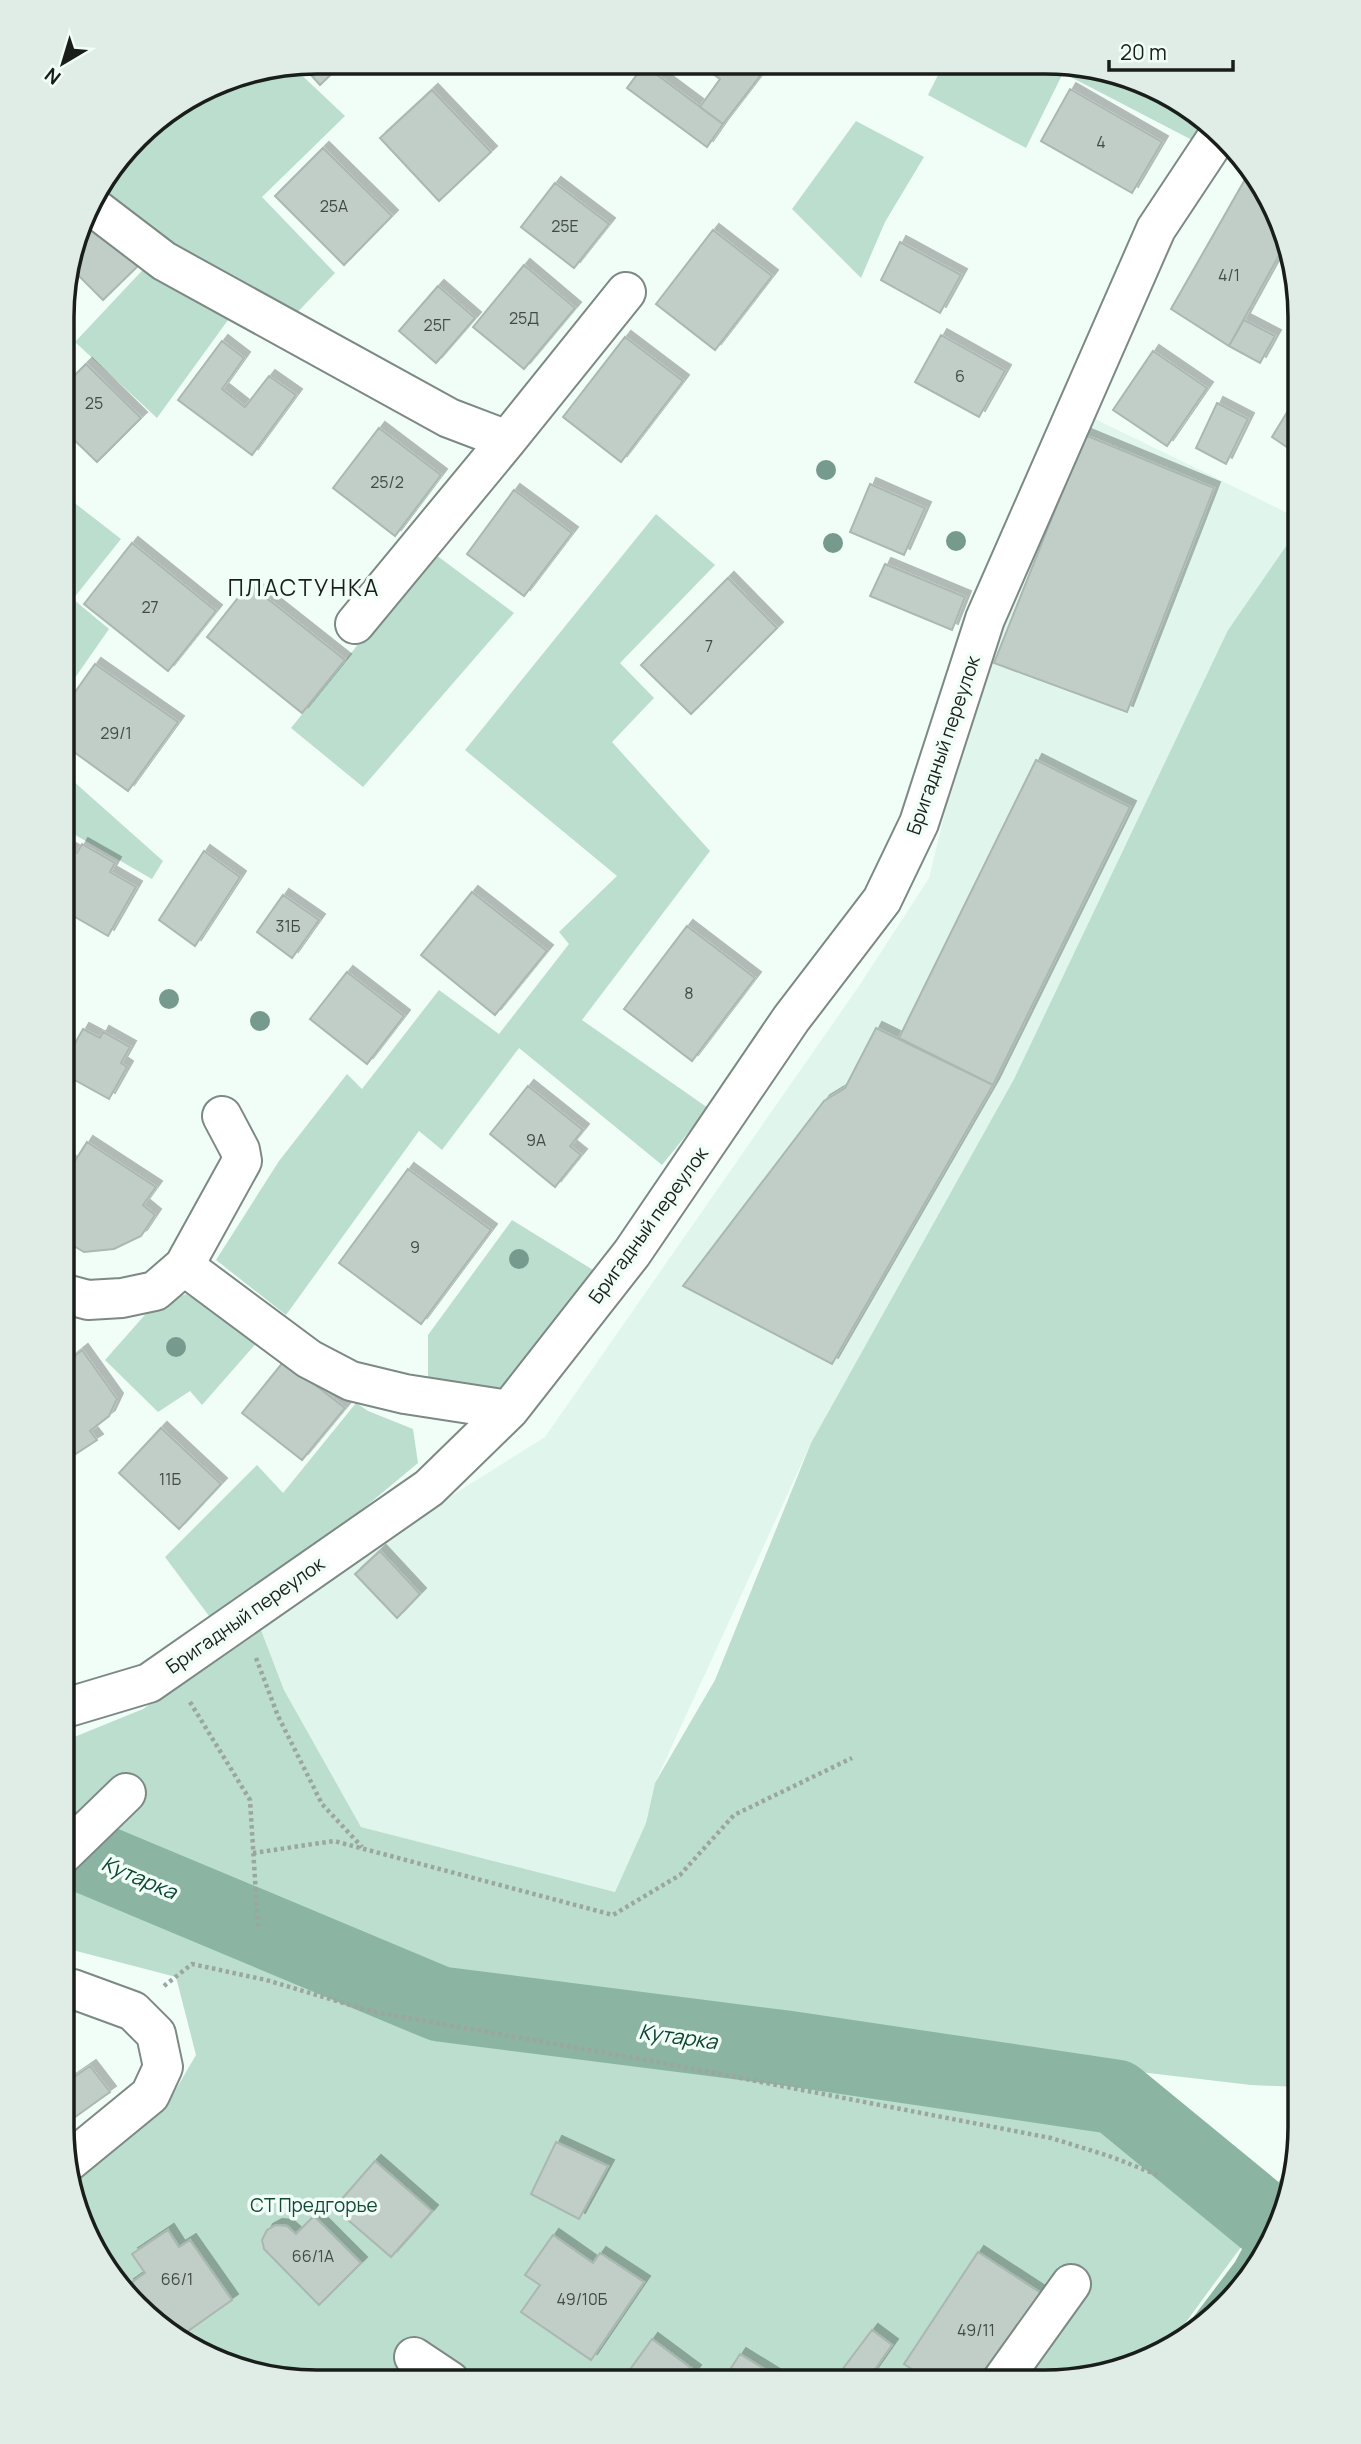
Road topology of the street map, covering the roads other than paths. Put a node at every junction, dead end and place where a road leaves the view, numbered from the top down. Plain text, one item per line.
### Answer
1 (1213, 142) edge
2 (98, 211) edge
3 (626, 292) dead end
4 (507, 440) junction
5 (355, 624) dead end
6 (222, 1116) dead end
7 (184, 1266) junction
8 (74, 1296) edge
9 (509, 1410) junction
10 (74, 1705) edge
11 (126, 1793) dead end
12 (74, 1843) edge
13 (74, 1989) edge
14 (76, 2156) edge
15 (1071, 2284) dead end
16 (414, 2357) dead end
17 (435, 2371) edge
18 (1009, 2371) edge

1 - 9 street, Бригадный переулок
2 - 4 street
3 - 4 street
4 - 5 street
6 - 7 street
7 - 8 street
7 - 9 street
9 - 10 street, Бригадный переулок
11 - 12 street
13 - 14 street
15 - 18 street
16 - 17 street

